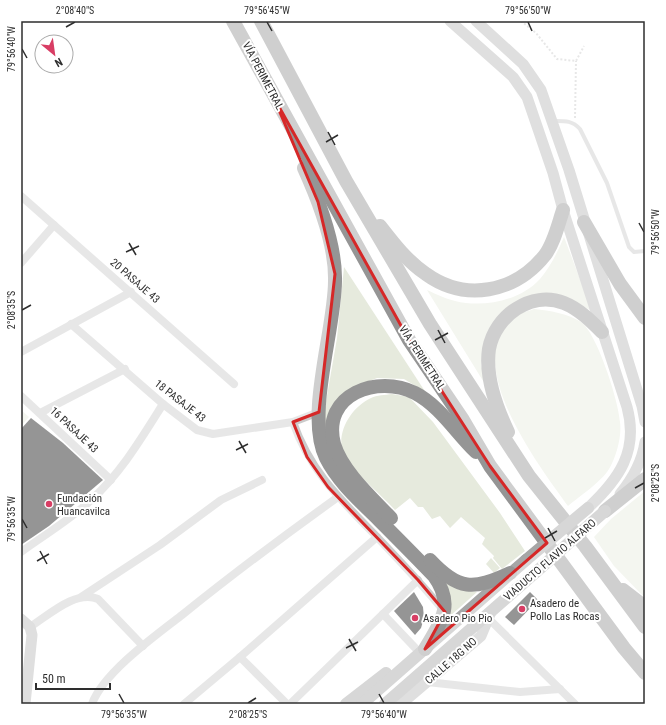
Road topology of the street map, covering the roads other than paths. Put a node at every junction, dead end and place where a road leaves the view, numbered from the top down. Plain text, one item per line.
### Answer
1 (234, 21) edge
2 (261, 21) edge
3 (450, 21) edge
4 (476, 21) edge
5 (273, 96) junction
6 (552, 121) junction
7 (538, 128) junction
8 (346, 182) junction
9 (574, 186) junction
10 (558, 191) junction
11 (21, 196) edge
12 (563, 210) junction
13 (584, 222) junction
14 (54, 225) junction
15 (645, 251) edge
16 (21, 263) edge
17 (131, 292) junction
18 (645, 318) edge
19 (71, 324) junction
20 (602, 332) junction
21 (21, 352) edge
22 (125, 369) junction
23 (234, 384) dead end
24 (21, 396) edge
25 (163, 404) junction
26 (319, 412) junction
27 (40, 413) junction
28 (293, 422) junction
29 (645, 422) edge
30 (645, 442) edge
31 (490, 466) junction
32 (529, 476) junction
33 (645, 479) edge
34 (111, 480) junction
35 (262, 480) dead end
36 (338, 497) junction
37 (588, 508) joint
38 (605, 511) junction
39 (377, 537) junction
40 (21, 552) edge
41 (510, 573) junction
42 (418, 580) junction
43 (611, 582) junction
44 (81, 597) junction
45 (645, 607) edge
46 (444, 611) junction
47 (383, 614) junction
48 (490, 615) junction
49 (21, 619) edge
50 (645, 627) edge
51 (31, 631) junction
52 (143, 646) junction
53 (421, 653) junction
54 (240, 657) junction
55 (645, 673) edge
56 (427, 682) junction
57 (560, 689) junction
58 (25, 704) edge
59 (92, 704) edge
60 (184, 704) edge
61 (287, 704) edge
62 (290, 704) edge
63 (346, 704) edge
64 (362, 704) edge
65 (385, 704) edge
66 (401, 704) edge
67 (575, 704) edge

1 - 5 highway, VÍA PERIMETRAL
2 - 8 highway
3 - 7 main road
4 - 6 main road
5 - 26 highway
5 - 31 highway, VÍA PERIMETRAL
6 - 7 main road
6 - 9 main road
6 - 15 lane
7 - 10 main road
8 - 12 highway
8 - 32 highway
9 - 10 main road
9 - 13 main road
10 - 12 main road
11 - 14 street, 20 PASAJE 43
12 - 20 main road
13 - 18 highway
13 - 29 main road
14 - 16 street
14 - 17 street, 20 PASAJE 43
17 - 19 street
17 - 23 street, 20 PASAJE 43
19 - 21 street
19 - 22 street, 18 PASAJE 43
20 - 32 highway
20 - 37 main road
22 - 25 street, 18 PASAJE 43
22 - 27 street
24 - 27 street, 16 PASAJE 43
25 - 28 street, 18 PASAJE 43
25 - 34 street
26 - 28 street, 18 PASAJE 43
26 - 46 highway
27 - 34 street, 16 PASAJE 43
28 - 36 street
30 - 38 main road
31 - 41 highway
31 - 55 highway, VÍA PERIMETRAL
32 - 43 highway
33 - 38 highway
34 - 40 street
35 - 44 street
36 - 39 street
36 - 52 street
37 - 41 main road, VIADUCTO FLAVIO ALFARO, bridge
38 - 48 main road, VIADUCTO FLAVIO ALFARO, bridge
39 - 42 street
39 - 54 street
41 - 53 main road, VIADUCTO FLAVIO ALFARO
42 - 46 street
42 - 47 street
43 - 45 highway
43 - 50 highway
44 - 51 street
44 - 52 street
46 - 53 highway
47 - 53 street
47 - 62 street
48 - 56 main road, CALLE 18G NO
48 - 57 street
48 - 65 main road, VIADUCTO FLAVIO ALFARO
49 - 51 main road
51 - 58 main road
52 - 59 street
53 - 63 main road
53 - 64 main road, VIADUCTO FLAVIO ALFARO
54 - 60 street
54 - 61 street
56 - 57 street
56 - 66 main road, CALLE 18G NO
57 - 67 street

